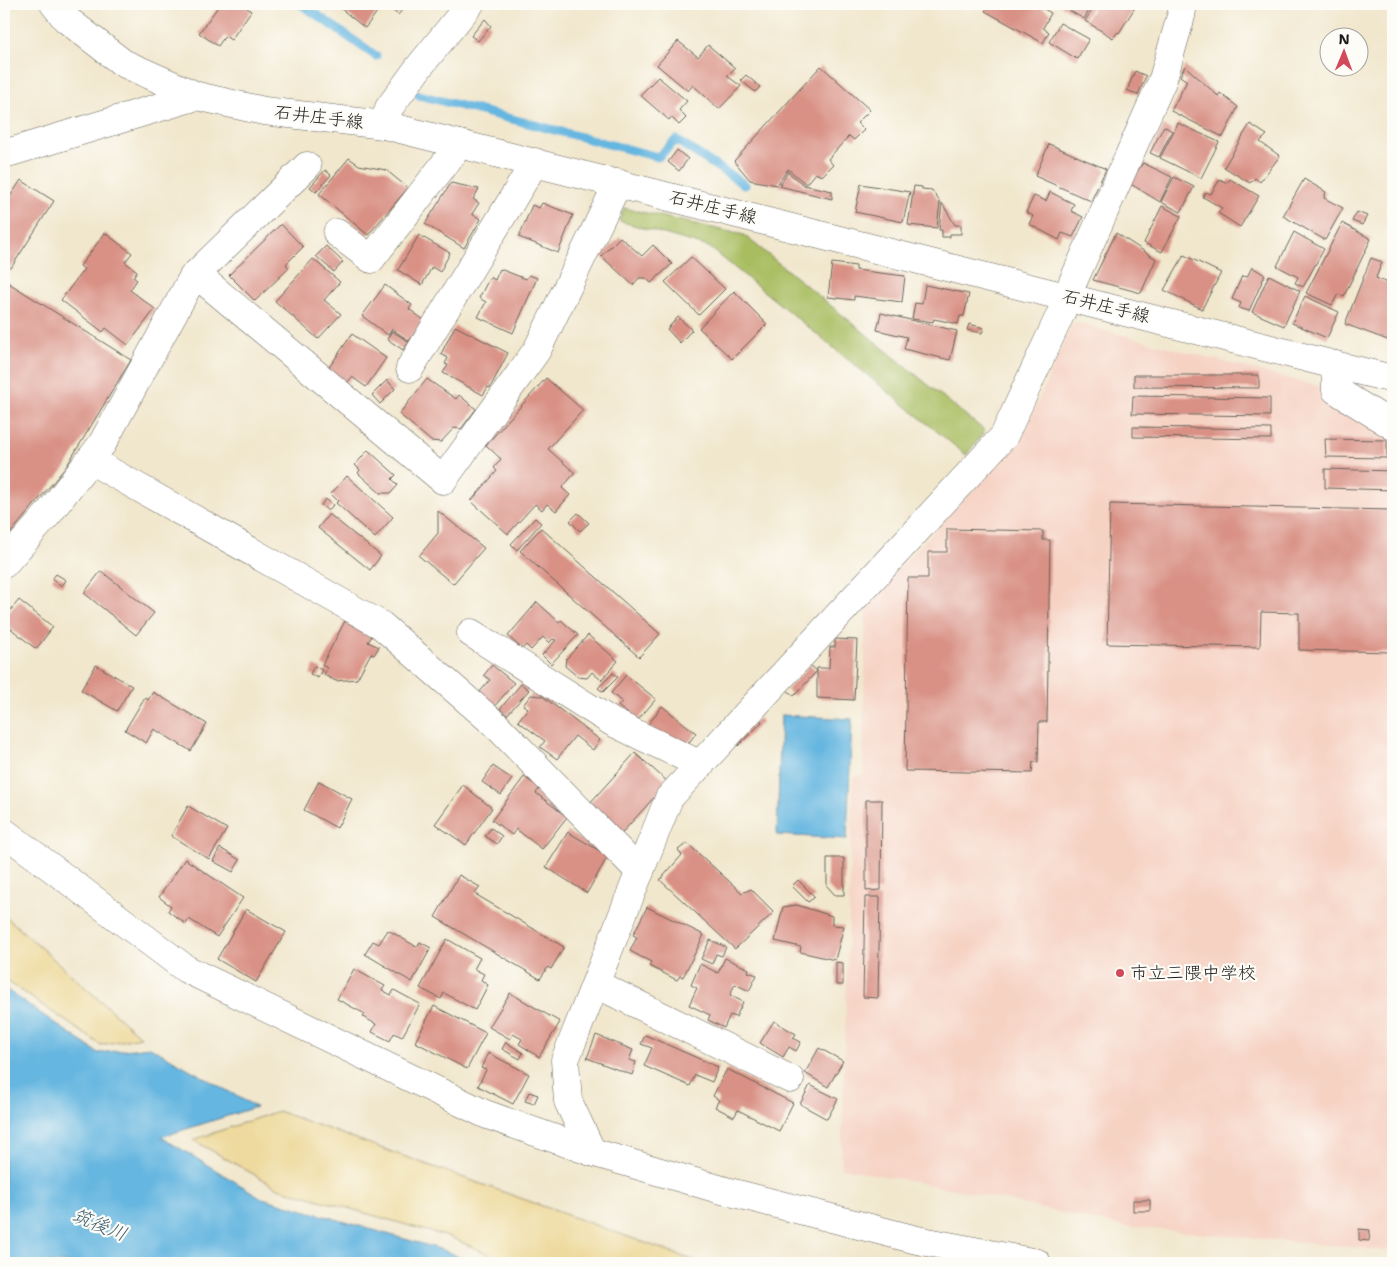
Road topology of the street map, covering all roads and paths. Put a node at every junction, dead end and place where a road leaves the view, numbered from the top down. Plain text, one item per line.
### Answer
1 (54, 4) edge
2 (470, 4) edge
3 (1183, 4) edge
4 (197, 96) junction
5 (384, 125) junction
6 (460, 144) junction
7 (4, 154) edge
8 (535, 162) junction
9 (306, 166) dead end
10 (618, 183) junction
11 (337, 233) dead end
12 (196, 274) junction
13 (1067, 296) junction
14 (1335, 365) junction
15 (410, 368) dead end
16 (1393, 379) edge
17 (1393, 426) edge
18 (90, 460) junction
19 (4, 564) edge
20 (471, 633) dead end
21 (698, 764) junction
22 (4, 832) edge
23 (640, 872) junction
24 (596, 984) junction
25 (790, 1079) dead end
26 (592, 1152) junction
27 (1037, 1263) edge

1 - 4 street, 石井庄手線
2 - 5 street
3 - 13 street
4 - 5 street, 石井庄手線
4 - 7 street
5 - 6 street, 石井庄手線
6 - 8 street, 石井庄手線
6 - 11 street
8 - 10 street, 石井庄手線
8 - 15 street
9 - 12 street
10 - 12 street
10 - 13 street, 石井庄手線
12 - 18 street
13 - 14 street, 石井庄手線
13 - 21 street
14 - 16 street, 石井庄手線
14 - 17 street
18 - 19 street
18 - 23 street
20 - 21 street
21 - 23 street
22 - 26 street
23 - 24 street
24 - 25 street
24 - 26 street
26 - 27 street

